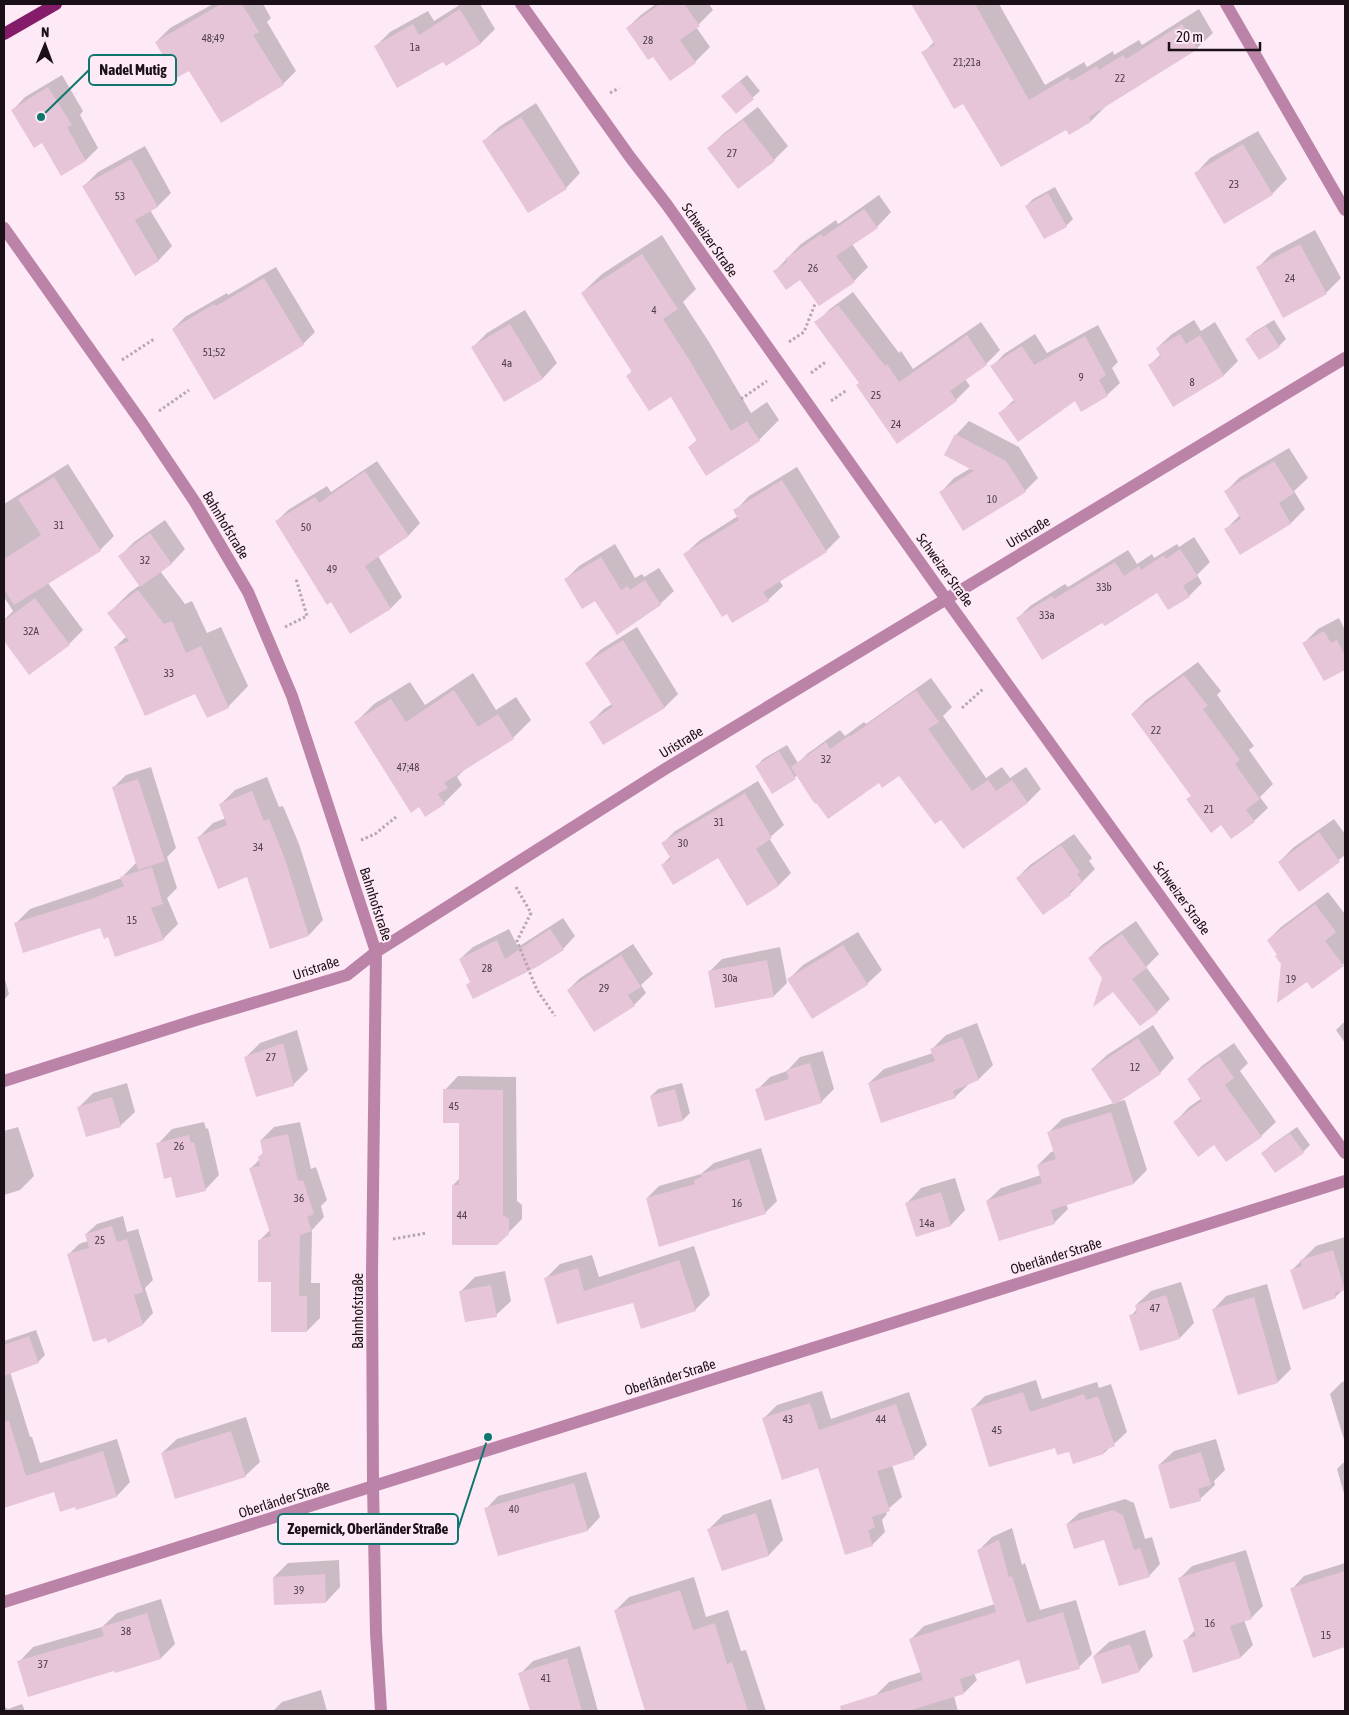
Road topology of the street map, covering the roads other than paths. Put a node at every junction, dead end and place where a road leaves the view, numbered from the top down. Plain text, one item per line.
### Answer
1 (56, 4) edge
2 (521, 4) edge
3 (1226, 4) edge
4 (4, 34) edge
5 (1345, 210) edge
6 (4, 228) edge
7 (1345, 358) edge
8 (946, 599) junction
9 (376, 952) junction
10 (4, 1081) edge
11 (1345, 1153) edge
12 (1345, 1181) edge
13 (373, 1486) junction
14 (4, 1602) edge
15 (381, 1711) edge

1 - 4 main road
2 - 8 street, Schweizer Straße
3 - 5 street
6 - 9 street, Bahnhofstraße
7 - 8 street, Uristraße
8 - 9 street, Uristraße
8 - 11 street, Schweizer Straße
9 - 10 street, Uristraße
9 - 13 street, Bahnhofstraße
12 - 13 street, Oberländer Straße
13 - 14 street, Oberländer Straße
13 - 15 street, Bahnhofstraße

